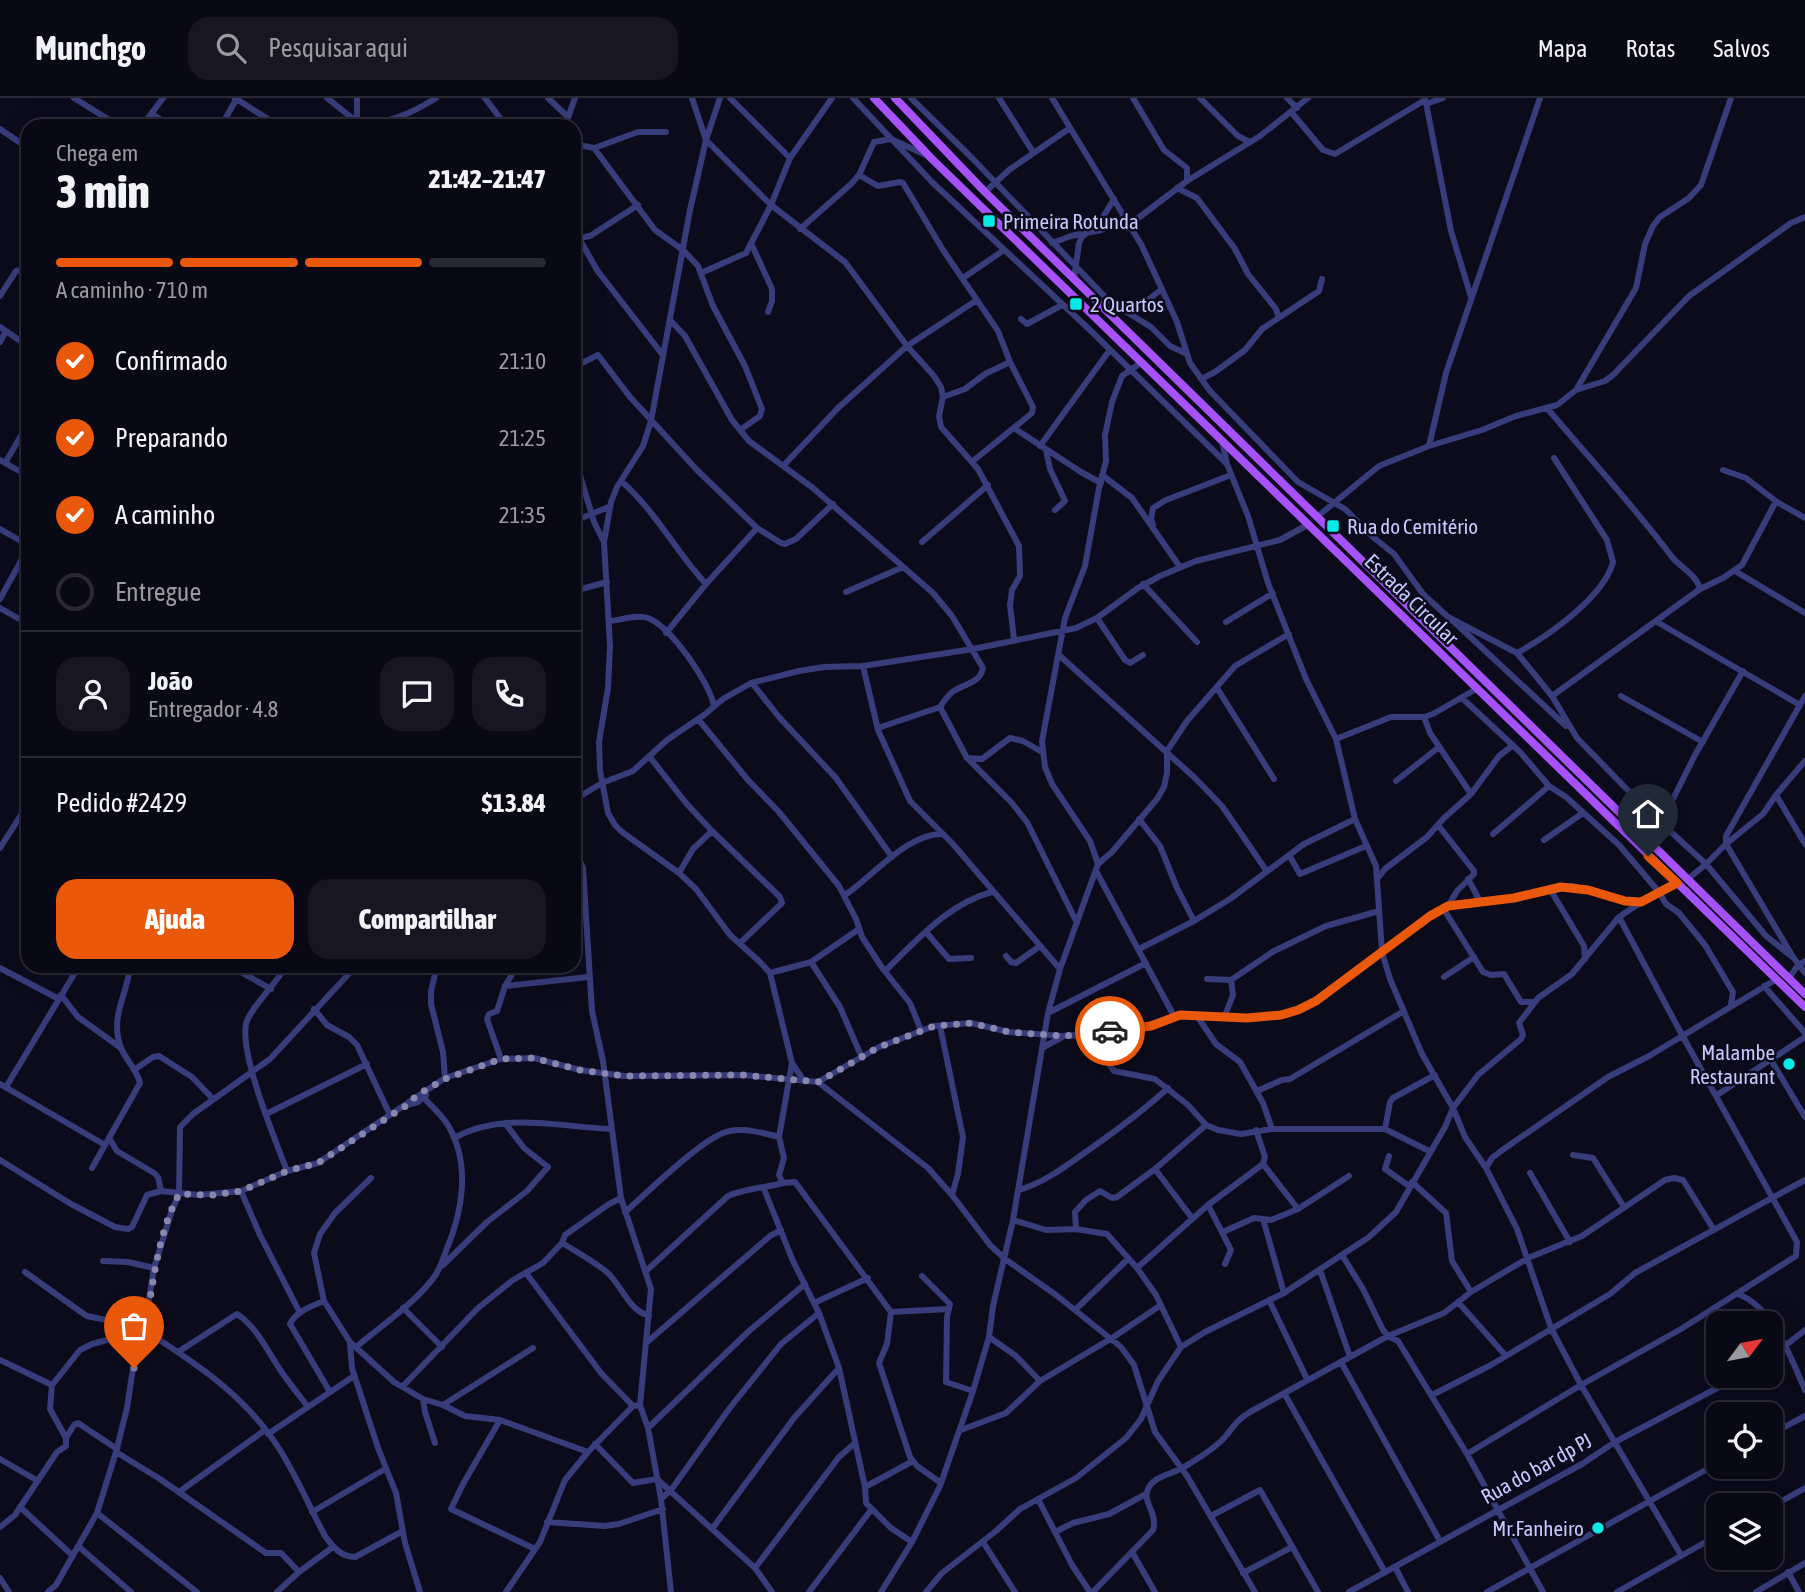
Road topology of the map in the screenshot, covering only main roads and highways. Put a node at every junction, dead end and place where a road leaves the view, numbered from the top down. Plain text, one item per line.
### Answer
1 (874, 98) edge
2 (895, 98) edge
3 (1805, 994) edge
4 (1805, 1007) edge

1 - 4 main road, Estrada Circular
2 - 3 main road, Estrada Circular

